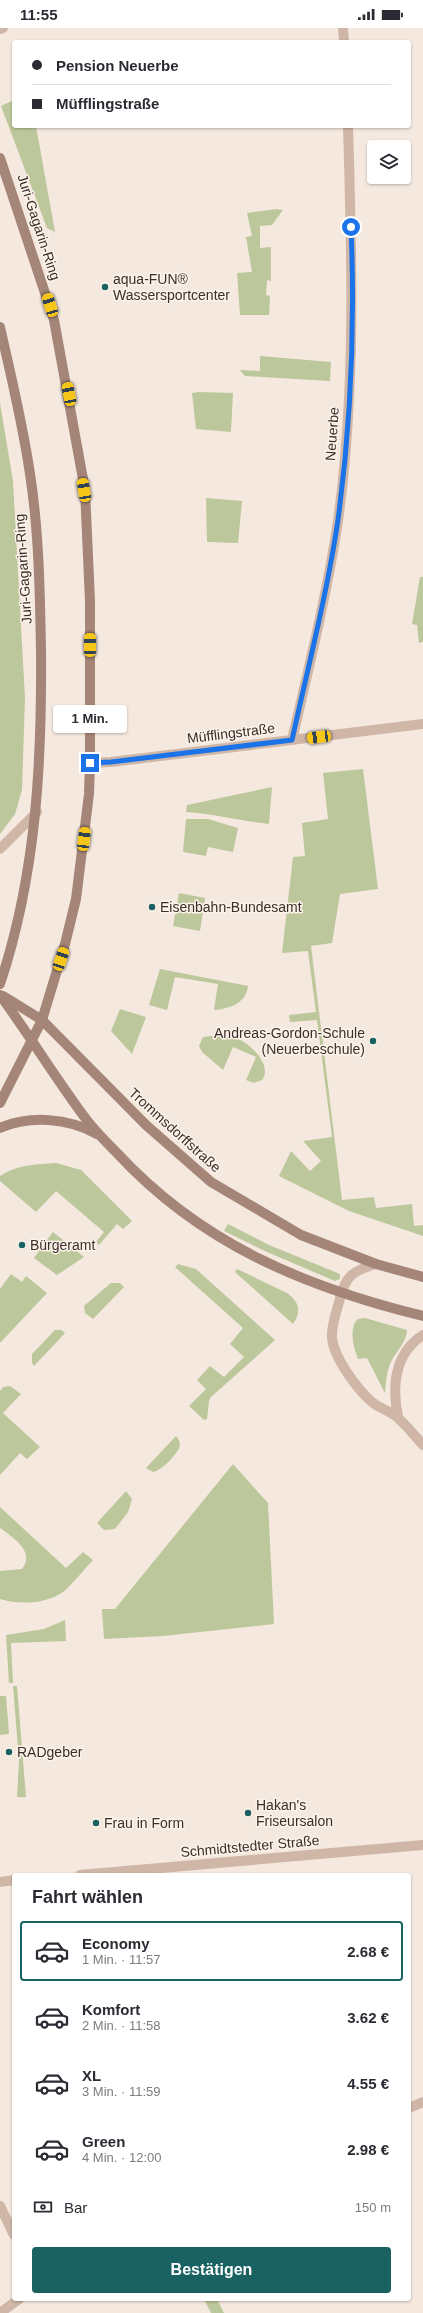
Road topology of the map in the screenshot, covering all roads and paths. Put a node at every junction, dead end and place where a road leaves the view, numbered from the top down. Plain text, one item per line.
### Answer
1 (3, 28) edge
2 (343, 28) edge
3 (0, 29) edge
4 (344, 40) edge
5 (348, 128) edge
6 (0, 158) edge
7 (0, 327) edge
8 (423, 724) edge
9 (292, 740) junction
10 (90, 763) junction
11 (37, 812) junction
12 (0, 849) edge
13 (0, 984) edge
14 (0, 995) edge
15 (42, 1020) junction
16 (32, 1039) junction
17 (0, 1103) edge
18 (0, 1128) edge
19 (102, 1137) junction
20 (376, 1264) junction
21 (423, 1277) edge
22 (341, 1293) junction
23 (423, 1316) edge
24 (423, 1335) edge
25 (398, 1417) junction
26 (423, 1445) edge
27 (423, 1845) edge
28 (103, 1873) edge
29 (12, 1880) edge
30 (0, 1882) edge
31 (423, 2102) edge
32 (411, 2107) edge
33 (0, 2206) edge
34 (12, 2231) edge
35 (16, 2301) edge
36 (0, 2313) edge

1 - 3 street
2 - 4 street
5 - 9 street, Neuerbe
6 - 10 street, Juri-Gagarin-Ring
7 - 11 street, Juri-Gagarin-Ring
8 - 9 street, Müfflingstraße
9 - 10 street, Müfflingstraße
10 - 15 street, Juri-Gagarin-Ring
11 - 12 street
11 - 13 street, Juri-Gagarin-Ring
14 - 15 street, Trommsdorffstraße
14 - 16 street, Trommsdorffstraße
15 - 16 street, Juri-Gagarin-Ring
15 - 20 street, Trommsdorffstraße
16 - 17 street, Juri-Gagarin-Ring
16 - 19 street, Trommsdorffstraße
18 - 19 street
19 - 22 street, Trommsdorffstraße
20 - 21 street, Trommsdorffstraße
20 - 22 street
22 - 23 street, Trommsdorffstraße
22 - 25 street
24 - 25 street
25 - 26 street
27 - 28 street, Schmidtstedter Straße
29 - 30 street
31 - 32 street
33 - 34 street
35 - 36 street

